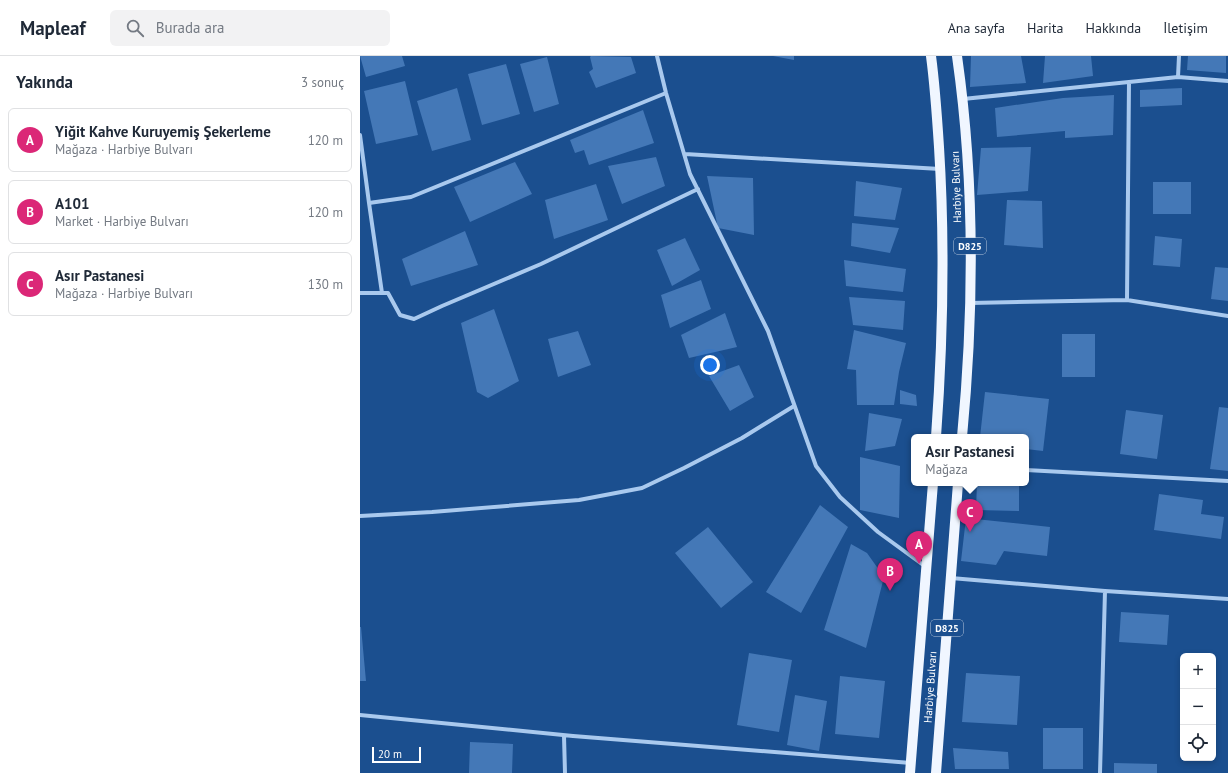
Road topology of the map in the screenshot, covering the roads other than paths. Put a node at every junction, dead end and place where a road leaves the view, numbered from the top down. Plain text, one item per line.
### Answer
1 (657, 56) edge
2 (931, 56) edge
3 (957, 56) edge
4 (1179, 56) edge
5 (1178, 77) junction
6 (1228, 81) edge
7 (1129, 82) junction
8 (666, 93) junction
9 (962, 99) junction
10 (360, 135) edge
11 (685, 154) junction
12 (940, 168) junction
13 (698, 189) junction
14 (369, 203) junction
15 (360, 293) edge
16 (382, 293) junction
17 (1127, 300) junction
18 (970, 303) junction
19 (1228, 316) edge
20 (794, 406) junction
21 (936, 434) edge
22 (962, 434) edge
23 (1029, 470) edge
24 (1228, 481) edge
25 (933, 486) edge
26 (958, 486) edge
27 (360, 516) edge
28 (927, 568) junction
29 (950, 578) junction
30 (1105, 591) junction
31 (1228, 599) edge
32 (360, 715) edge
33 (564, 736) junction
34 (911, 768) edge
35 (565, 773) edge
36 (936, 773) edge
37 (1100, 773) edge

1 - 8 street
2 - 12 main road, Harbiye Bulvarı / D825
3 - 9 main road, Harbiye Bulvarı / D825
4 - 5 street
5 - 6 street
5 - 7 street
7 - 9 street
7 - 17 street
8 - 11 street
8 - 14 street
9 - 18 main road, Harbiye Bulvarı / D825
10 - 14 street
11 - 12 street
11 - 13 street
12 - 21 main road, Harbiye Bulvarı / D825
13 - 16 street
13 - 20 street
14 - 16 street
15 - 16 street
17 - 18 street
17 - 19 street
18 - 22 main road, Harbiye Bulvarı / D825
20 - 27 street
20 - 28 street
23 - 24 street
25 - 28 main road, Harbiye Bulvarı / D825
26 - 29 main road, Harbiye Bulvarı / D825
28 - 34 main road, Harbiye Bulvarı / D825
29 - 30 street
29 - 36 main road, Harbiye Bulvarı / D825
30 - 31 street
30 - 37 street
32 - 33 street
33 - 34 street
33 - 35 street

